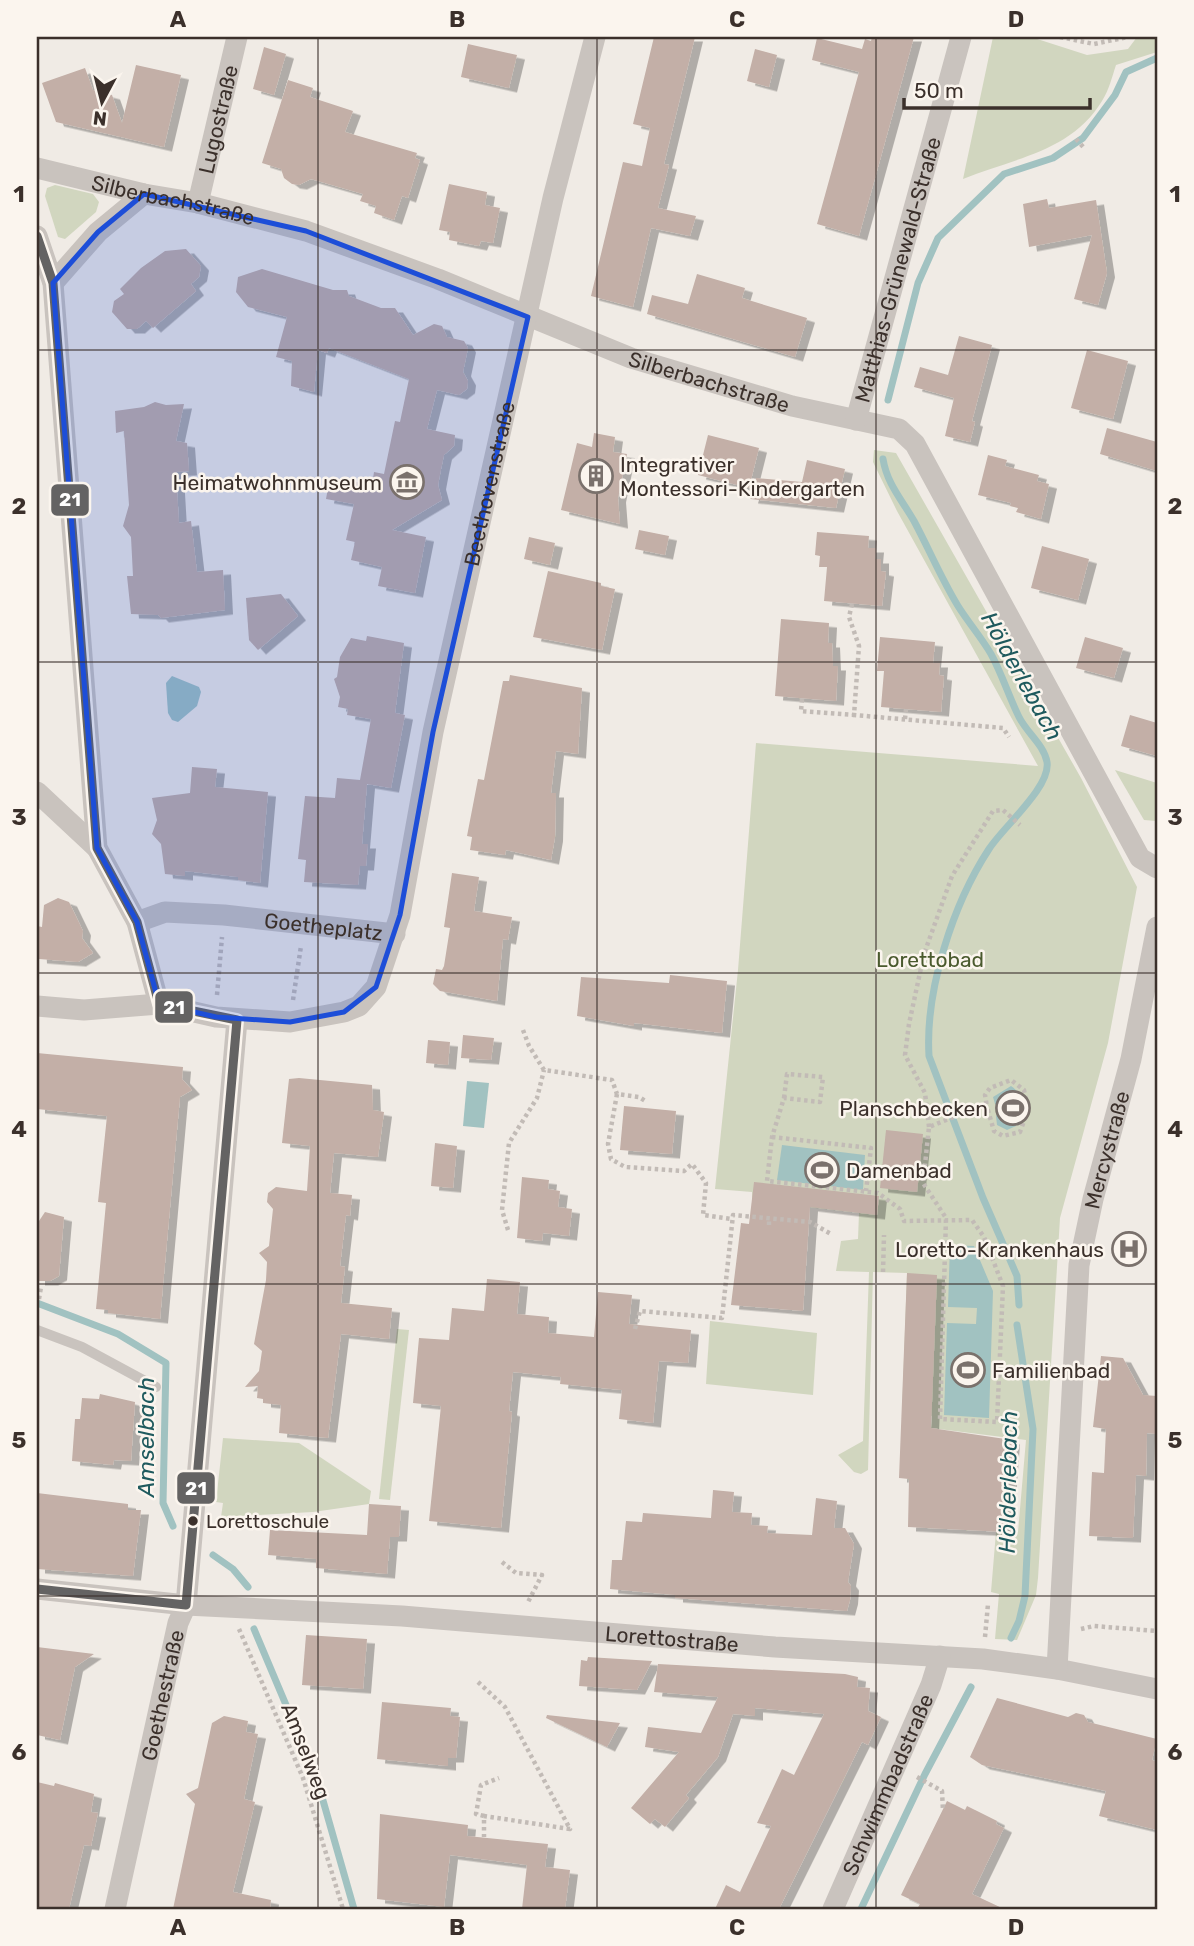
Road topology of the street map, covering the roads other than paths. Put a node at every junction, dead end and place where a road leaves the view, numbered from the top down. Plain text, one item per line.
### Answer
1 (237, 37) edge
2 (595, 37) edge
3 (961, 37) edge
4 (37, 168) edge
5 (144, 194) junction
6 (198, 203) junction
7 (37, 236) edge
8 (53, 284) junction
9 (528, 317) junction
10 (864, 422) junction
11 (37, 792) edge
12 (97, 848) junction
13 (1157, 868) edge
14 (137, 922) junction
15 (1157, 928) edge
16 (395, 934) junction
17 (159, 1004) junction
18 (37, 1006) edge
19 (237, 1020) junction
20 (37, 1330) edge
21 (156, 1387) dead end
22 (37, 1589) edge
23 (186, 1605) junction
24 (940, 1656) junction
25 (1057, 1669) junction
26 (1157, 1689) edge
27 (836, 1908) edge
28 (115, 1909) edge

1 - 6 street, Lugostraße
2 - 9 street, Beethovenstraße
3 - 10 street, Matthias-Grünewald-Straße
4 - 5 street, Silberbachstraße
5 - 6 street, Silberbachstraße
5 - 8 street
6 - 9 street, Silberbachstraße
7 - 8 street
8 - 12 street
9 - 10 street, Silberbachstraße
9 - 16 street, Beethovenstraße
10 - 13 street, Silberbachstraße
11 - 12 street
12 - 14 street
14 - 16 street, Goetheplatz
14 - 17 street
15 - 25 street, Mercystraße
16 - 19 street, Goetheplatz
17 - 18 street, Goetheplatz
17 - 19 street, Goetheplatz
19 - 23 street, Goethestraße
20 - 21 lane
22 - 23 street, Lorettostraße
23 - 24 street, Lorettostraße
23 - 28 street, Goethestraße
24 - 25 street, Lorettostraße
24 - 27 street, Schwimmbadstraße
25 - 26 street, Lorettostraße

